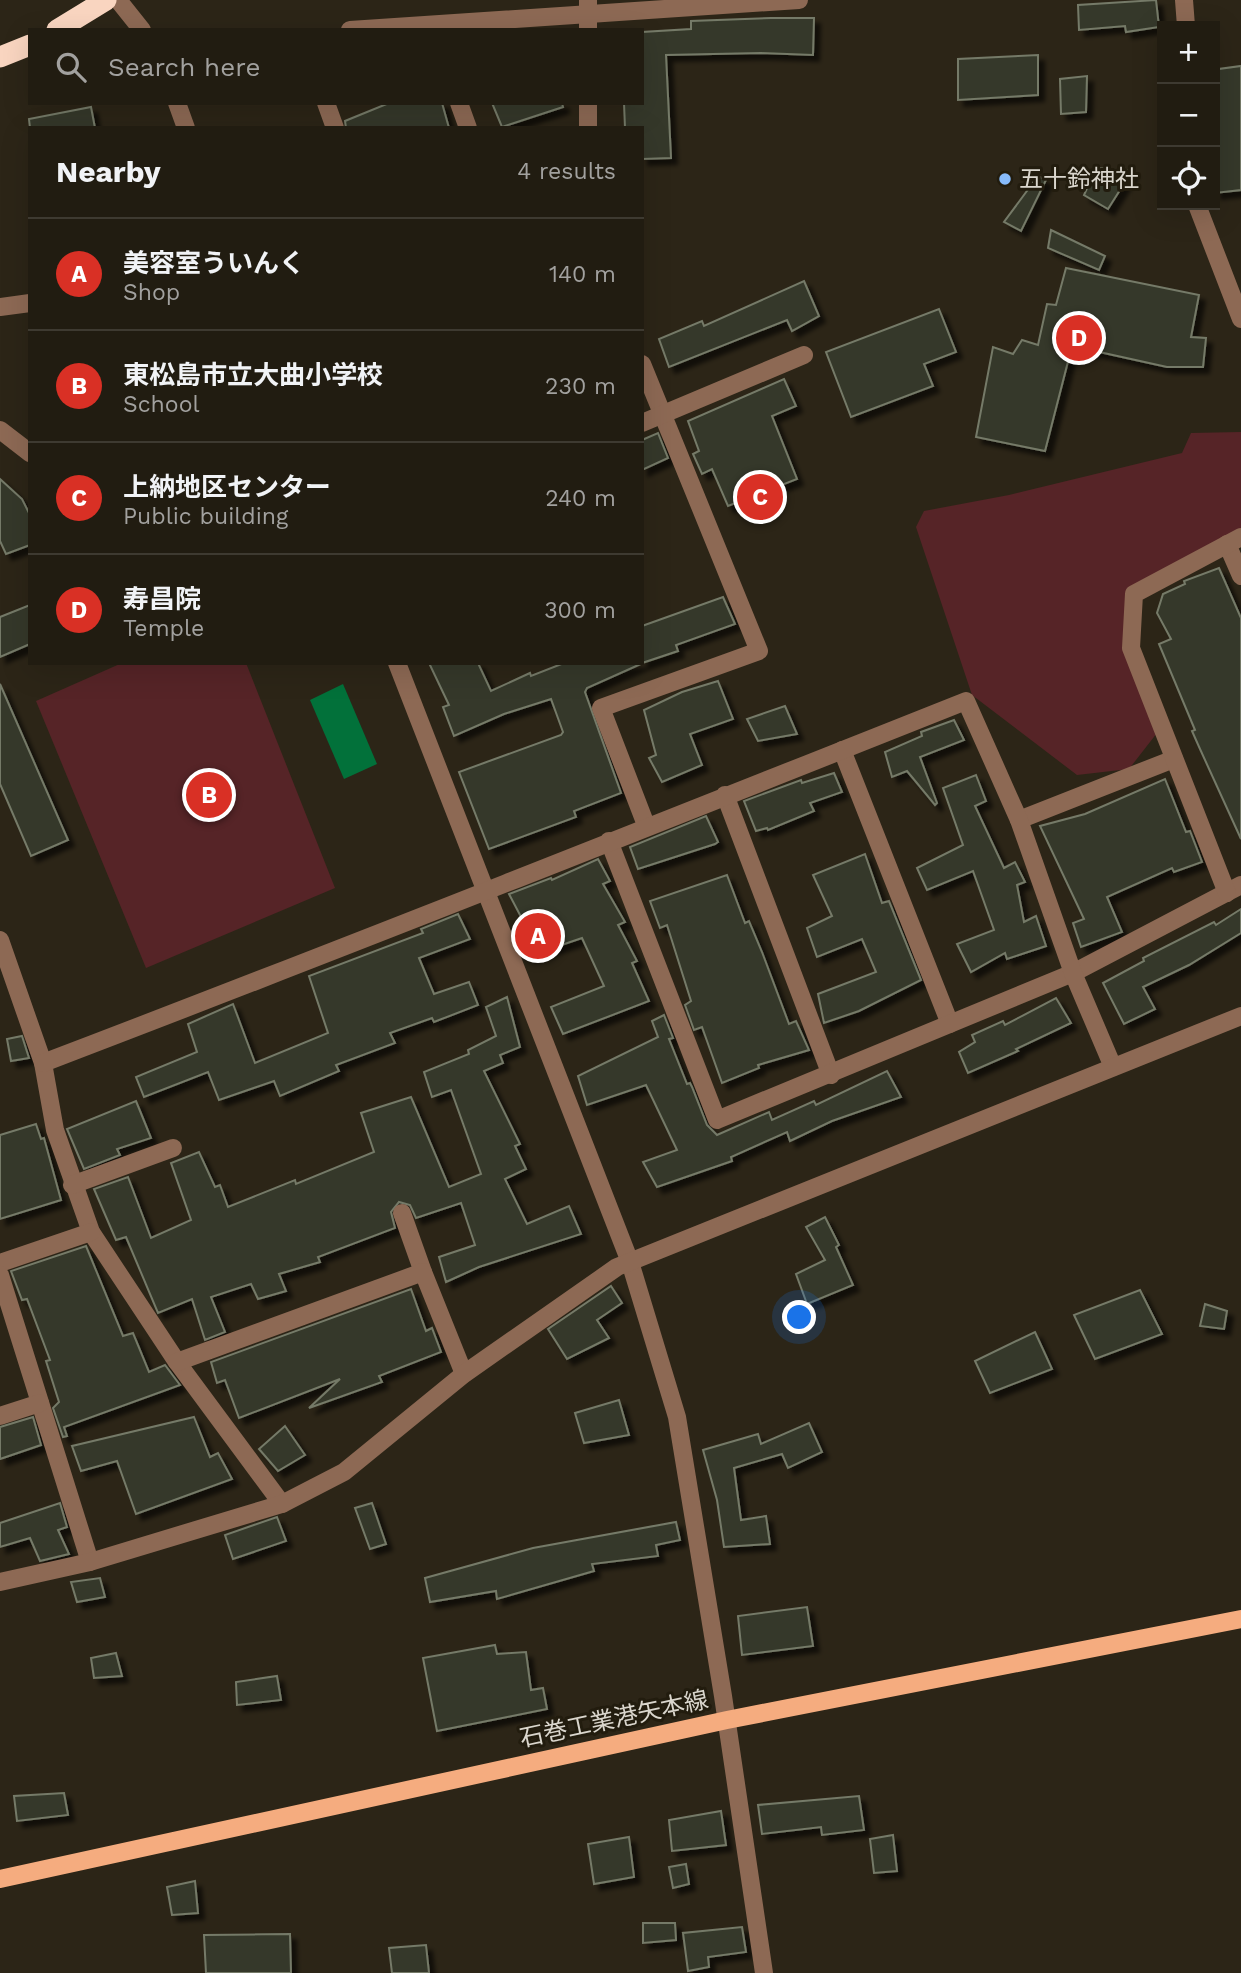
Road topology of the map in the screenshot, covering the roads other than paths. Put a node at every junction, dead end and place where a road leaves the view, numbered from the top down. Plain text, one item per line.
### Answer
1 (106, 0) edge
2 (118, 0) edge
3 (799, 0) edge
4 (1184, 0) edge
5 (776, 1) edge
6 (588, 14) edge
7 (1186, 21) edge
8 (429, 26) edge
9 (60, 28) edge
10 (140, 28) edge
11 (390, 28) edge
12 (28, 46) edge
13 (0, 57) edge
14 (178, 105) edge
15 (327, 105) edge
16 (459, 105) edge
17 (588, 105) edge
18 (186, 126) edge
19 (334, 126) edge
20 (467, 126) edge
21 (588, 126) edge
22 (1199, 210) edge
23 (28, 303) edge
24 (0, 307) edge
25 (1241, 318) edge
26 (804, 355) dead end
27 (644, 369) edge
28 (662, 416) junction
29 (644, 423) edge
30 (0, 430) edge
31 (28, 451) edge
32 (1234, 540) edge
33 (1241, 576) edge
34 (398, 665) edge
35 (842, 750) junction
36 (1174, 758) junction
37 (725, 795) junction
38 (1019, 820) junction
39 (646, 825) junction
40 (610, 841) junction
41 (1234, 889) edge
42 (486, 893) junction
43 (0, 940) edge
44 (1073, 973) junction
45 (1241, 1016) edge
46 (950, 1024) junction
47 (43, 1063) junction
48 (1113, 1067) junction
49 (831, 1075) junction
50 (173, 1149) dead end
51 (72, 1185) junction
52 (401, 1213) dead end
53 (91, 1232) junction
54 (630, 1262) junction
55 (0, 1263) edge
56 (423, 1272) junction
57 (0, 1275) edge
58 (177, 1362) junction
59 (464, 1374) junction
60 (40, 1403) junction
61 (0, 1416) edge
62 (282, 1504) junction
63 (90, 1562) junction
64 (0, 1582) edge
65 (1241, 1619) edge
66 (727, 1720) junction
67 (0, 1879) edge
68 (764, 1973) edge

1 - 9 highway
2 - 10 street
3 - 5 street
4 - 7 street
5 - 6 street
6 - 8 street
8 - 11 street
12 - 13 highway
14 - 18 street
15 - 19 street
16 - 20 street
17 - 21 street
22 - 25 street
23 - 24 street
26 - 28 street
27 - 28 street
28 - 29 street
28 - 39 street
30 - 31 street
32 - 33 street
32 - 36 street
34 - 42 street
35 - 37 street
35 - 38 street
35 - 46 street
36 - 38 street
36 - 41 street
37 - 39 street
37 - 49 street
38 - 44 street
39 - 40 street
40 - 42 street
40 - 49 street
41 - 44 street
42 - 47 street
42 - 54 street
43 - 47 street
44 - 46 street
44 - 48 street
45 - 48 street
46 - 49 street
47 - 51 street
48 - 54 street
50 - 51 street
51 - 53 street
52 - 56 street
53 - 55 street
53 - 58 street
54 - 59 street
54 - 66 street
56 - 58 street
56 - 59 street
57 - 60 street
58 - 62 street
59 - 62 street
60 - 61 street
60 - 63 street
62 - 63 street
63 - 64 street
65 - 66 main road, 石巻工業港矢本線
66 - 67 main road, 石巻工業港矢本線
66 - 68 street

